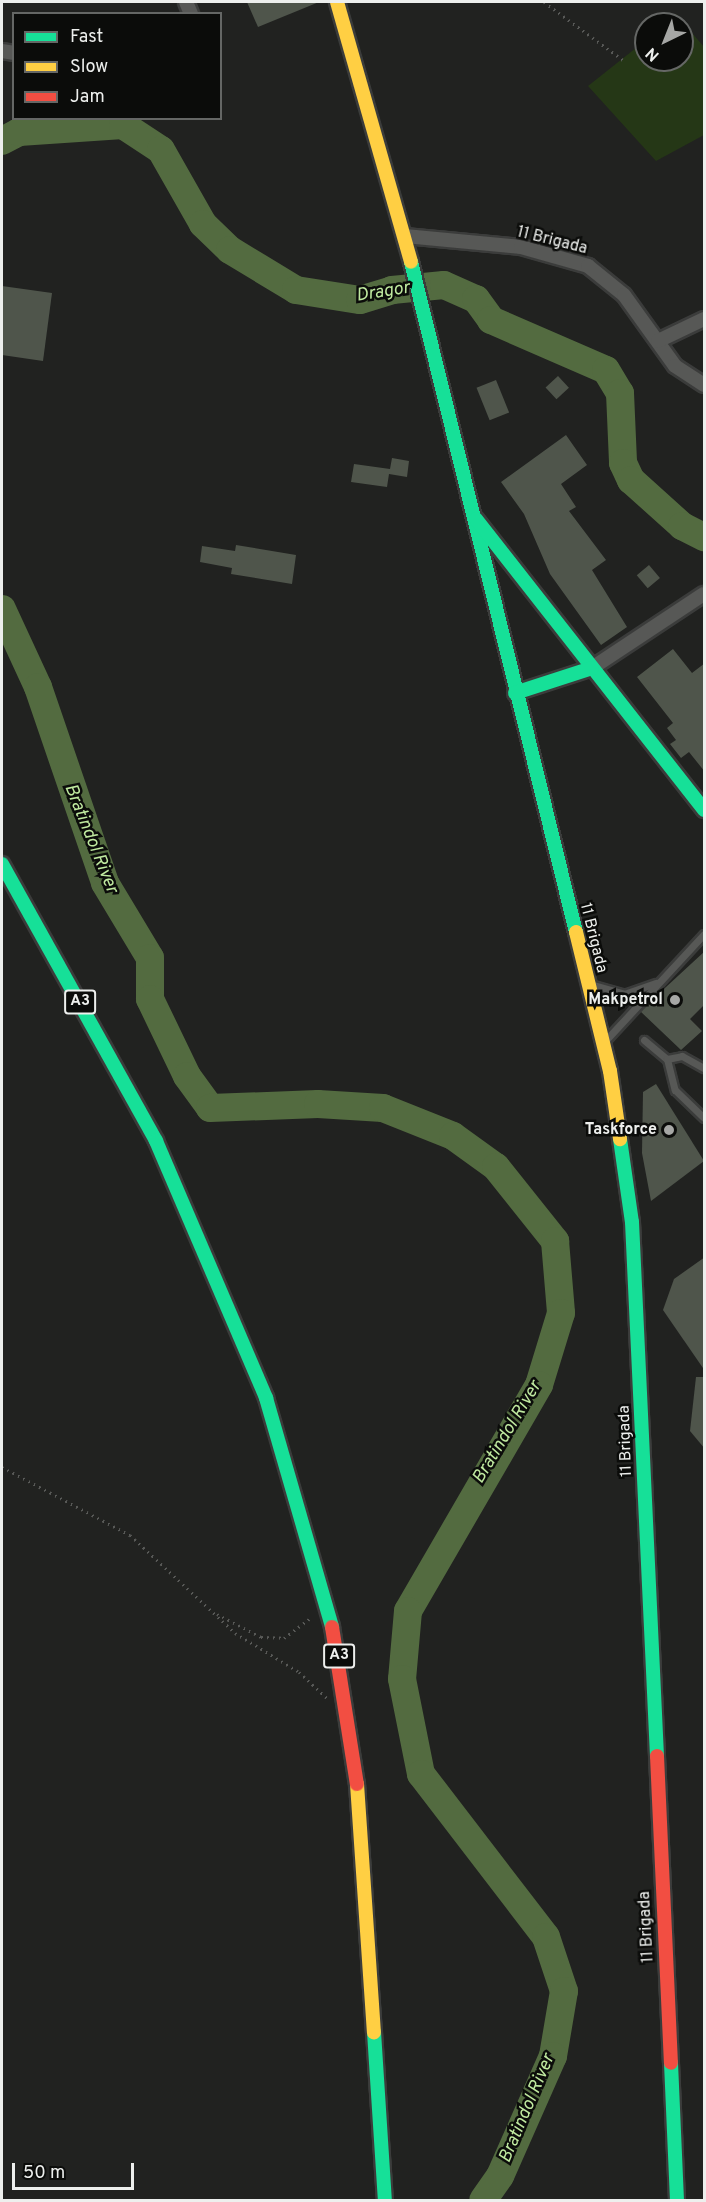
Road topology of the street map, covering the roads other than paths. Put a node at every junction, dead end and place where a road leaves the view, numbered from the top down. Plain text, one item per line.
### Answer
1 (337, 2) edge
2 (405, 236) junction
3 (705, 319) edge
4 (658, 341) junction
5 (705, 385) edge
6 (471, 511) junction
7 (705, 594) edge
8 (592, 668) junction
9 (515, 693) junction
10 (705, 810) edge
11 (2, 864) edge
12 (705, 934) edge
13 (661, 981) junction
14 (587, 983) junction
15 (644, 1040) dead end
16 (603, 1043) junction
17 (666, 1059) junction
18 (705, 1068) edge
19 (705, 1118) edge
20 (385, 2200) edge
21 (677, 2200) edge

1 - 2 main road, 11 Brigada
2 - 4 street, 11 Brigada
2 - 6 main road, 11 Brigada
3 - 4 street
4 - 5 street, 11 Brigada
6 - 8 main road, 11 Brigada
6 - 9 main road, 11 Brigada
7 - 8 street
8 - 9 main road
8 - 10 main road, 11 Brigada
9 - 14 main road, 11 Brigada
11 - 20 main road, A3
12 - 13 lane
13 - 14 lane
13 - 16 lane
14 - 16 main road, 11 Brigada
15 - 17 lane
16 - 21 main road, 11 Brigada
17 - 18 lane
17 - 19 lane

